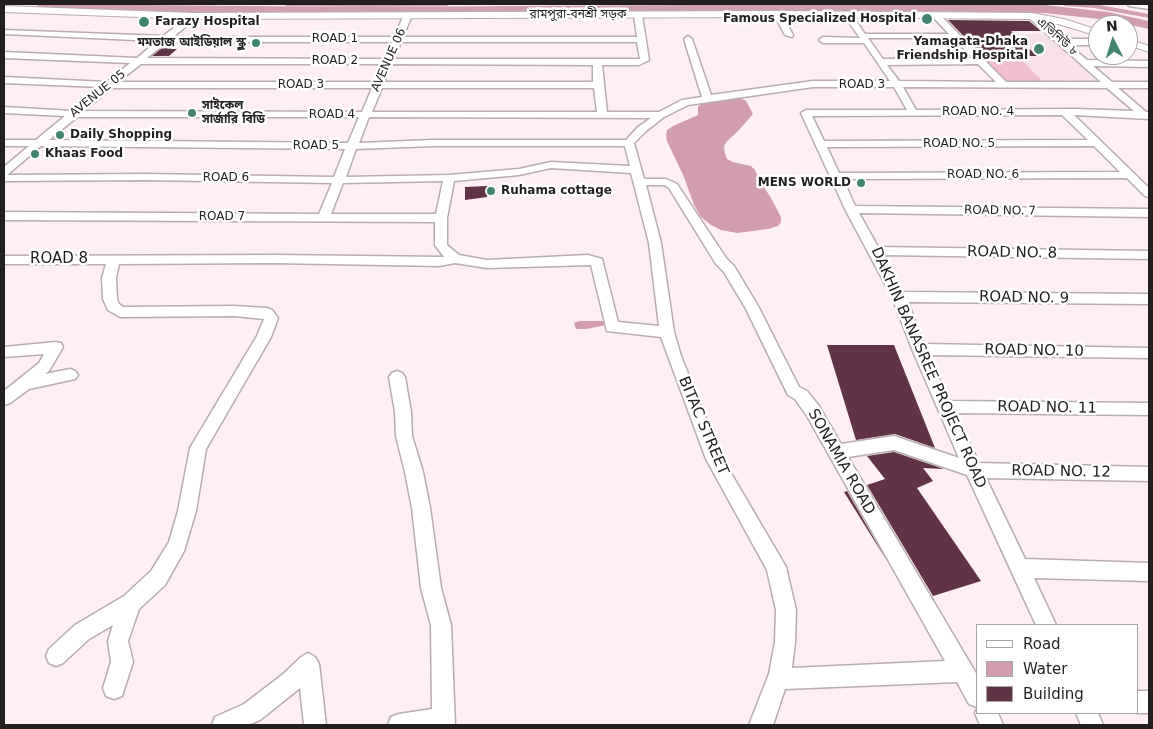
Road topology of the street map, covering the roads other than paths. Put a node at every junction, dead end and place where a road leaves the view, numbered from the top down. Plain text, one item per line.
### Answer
1 (1132, 4) edge
2 (1149, 7) edge
3 (4, 9) edge
4 (778, 14) junction
5 (847, 14) junction
6 (408, 15) junction
7 (638, 15) junction
8 (935, 15) junction
9 (193, 16) junction
10 (1032, 16) junction
11 (1088, 30) edge
12 (4, 32) edge
13 (789, 36) dead end
14 (956, 36) junction
15 (864, 38) junction
16 (164, 39) junction
17 (398, 39) junction
18 (688, 39) dead end
19 (641, 40) junction
20 (823, 40) dead end
21 (1062, 42) junction
22 (1088, 42) edge
23 (4, 55) edge
24 (140, 61) junction
25 (388, 61) junction
26 (981, 61) junction
27 (598, 62) junction
28 (881, 62) junction
29 (1086, 63) junction
30 (1149, 64) edge
31 (4, 80) edge
32 (1003, 84) junction
33 (109, 85) junction
34 (598, 85) junction
35 (897, 85) junction
36 (1111, 85) junction
37 (1149, 85) edge
38 (378, 86) junction
39 (707, 98) junction
40 (4, 110) edge
41 (913, 112) junction
42 (1065, 112) junction
43 (806, 113) joint
44 (74, 114) junction
45 (602, 114) junction
46 (365, 115) junction
47 (661, 115) junction
48 (1148, 117) edge
49 (4, 143) edge
50 (629, 143) junction
51 (1098, 143) junction
52 (39, 144) junction
53 (821, 144) junction
54 (352, 146) junction
55 (4, 172) edge
56 (1130, 175) junction
57 (637, 176) junction
58 (836, 176) junction
59 (4, 178) edge
60 (449, 178) junction
61 (339, 180) junction
62 (1149, 194) edge
63 (851, 209) junction
64 (1149, 213) edge
65 (4, 216) edge
66 (324, 217) junction
67 (441, 218) junction
68 (876, 251) junction
69 (1149, 255) edge
70 (114, 259) junction
71 (455, 259) junction
72 (4, 260) edge
73 (898, 297) junction
74 (1149, 299) edge
75 (667, 332) junction
76 (919, 349) junction
77 (4, 352) edge
78 (1149, 353) edge
79 (70, 375) dead end
80 (397, 377) dead end
81 (26, 384) junction
82 (4, 399) edge
83 (944, 407) junction
84 (1149, 409) edge
85 (836, 452) junction
86 (974, 470) junction
87 (1149, 474) edge
88 (1020, 568) junction
89 (1149, 572) edge
90 (131, 603) junction
91 (1046, 624) edge
92 (56, 656) dead end
93 (963, 671) junction
94 (778, 679) junction
95 (114, 688) dead end
96 (976, 694) edge
97 (444, 721) edge
98 (223, 725) edge
99 (315, 725) edge
100 (399, 725) edge
101 (760, 725) edge

1 - 2 street
3 - 9 main road, রামপুরা-বনশ্রী সড়ক
4 - 5 main road, রামপুরা-বনশ্রী সড়ক
4 - 7 main road, রামপুরা-বনশ্রী সড়ক
4 - 13 street
5 - 8 main road, রামপুরা-বনশ্রী সড়ক
5 - 15 street
6 - 7 main road, রামপুরা-বনশ্রী সড়ক
6 - 9 main road, রামপুরা-বনশ্রী সড়ক
6 - 17 street, AVENUE 06
7 - 19 street
8 - 10 main road, রামপুরা-বনশ্রী সড়ক
8 - 14 street
9 - 16 street, AVENUE 05
10 - 11 main road, রামপুরা-বনশ্রী সড়ক
10 - 21 street, এভিনিউ ৮
12 - 16 street, ROAD 1
14 - 15 street
14 - 26 street
15 - 20 street
15 - 28 street
16 - 17 street, ROAD 1
16 - 24 street, AVENUE 05
17 - 19 street, ROAD 1
17 - 25 street, AVENUE 06
18 - 39 street
19 - 27 street, ROAD 2
21 - 22 street
21 - 29 street, এভিনিউ ৮
23 - 24 street, ROAD 2
24 - 25 street, ROAD 2
24 - 33 street, AVENUE 05
25 - 27 street, ROAD 2
25 - 38 street, AVENUE 06
26 - 28 street
26 - 32 street
27 - 34 street
28 - 35 street
29 - 30 street
29 - 36 street, এভিনিউ ৮
31 - 33 street, ROAD 3
32 - 35 street, ROAD 3
32 - 36 street, ROAD 3
33 - 38 street, ROAD 3
33 - 44 street, AVENUE 05
34 - 38 street, ROAD 3
34 - 45 street
35 - 39 street, ROAD 3
35 - 41 street
36 - 37 street, ROAD 3
36 - 48 street, এভিনিউ ৮
38 - 46 street, AVENUE 06
39 - 47 street, ROAD 3
40 - 44 street, ROAD 4
41 - 42 street, ROAD NO. 4
41 - 43 street, ROAD NO. 4
42 - 48 street, ROAD NO. 4
42 - 51 street
43 - 53 street, DAKHIN BANASREE PROJECT ROAD
44 - 46 street, ROAD 4
44 - 52 street, AVENUE 05
45 - 46 street, ROAD 4
45 - 47 street, ROAD 4
46 - 54 street, AVENUE 06
47 - 50 street, ROAD 3
49 - 52 street, ROAD 5
50 - 54 street, ROAD 5
50 - 57 street, BITAC STREET
51 - 53 street, ROAD NO. 5
51 - 56 street
52 - 54 street, ROAD 5
52 - 55 street, AVENUE 05
53 - 58 street, DAKHIN BANASREE PROJECT ROAD
54 - 61 street, AVENUE 06
56 - 58 street, ROAD NO. 6
56 - 62 street
57 - 60 street, ROAD 6
57 - 75 street, BITAC STREET
57 - 85 street, SONAMIA ROAD
58 - 63 street, DAKHIN BANASREE PROJECT ROAD
59 - 61 street, ROAD 6
60 - 61 street, ROAD 6
60 - 67 street
61 - 66 street, AVENUE 06
63 - 64 street, ROAD NO. 7
63 - 68 street, DAKHIN BANASREE PROJECT ROAD
65 - 66 street, ROAD 7
66 - 67 street, ROAD 7
67 - 71 street
68 - 69 street, ROAD NO. 8
68 - 73 street, DAKHIN BANASREE PROJECT ROAD
70 - 71 street, ROAD 8
70 - 72 street, ROAD 8
70 - 90 street
71 - 75 street
73 - 74 street, ROAD NO. 9
73 - 76 street, DAKHIN BANASREE PROJECT ROAD
75 - 94 street, BITAC STREET
76 - 78 street, ROAD NO. 10
76 - 83 street, DAKHIN BANASREE PROJECT ROAD
77 - 81 street
79 - 81 street
80 - 97 street
81 - 82 street
83 - 84 street, ROAD NO. 11
83 - 86 street, DAKHIN BANASREE PROJECT ROAD
85 - 86 street, ROAD NO. 12
85 - 93 street, SONAMIA ROAD
86 - 87 street, ROAD NO. 12
86 - 88 street, DAKHIN BANASREE PROJECT ROAD
88 - 89 street
88 - 91 street, DAKHIN BANASREE PROJECT ROAD
90 - 92 street
90 - 95 street
93 - 94 street
93 - 96 street, SONAMIA ROAD
94 - 101 street, BITAC STREET
97 - 100 street
98 - 99 street

